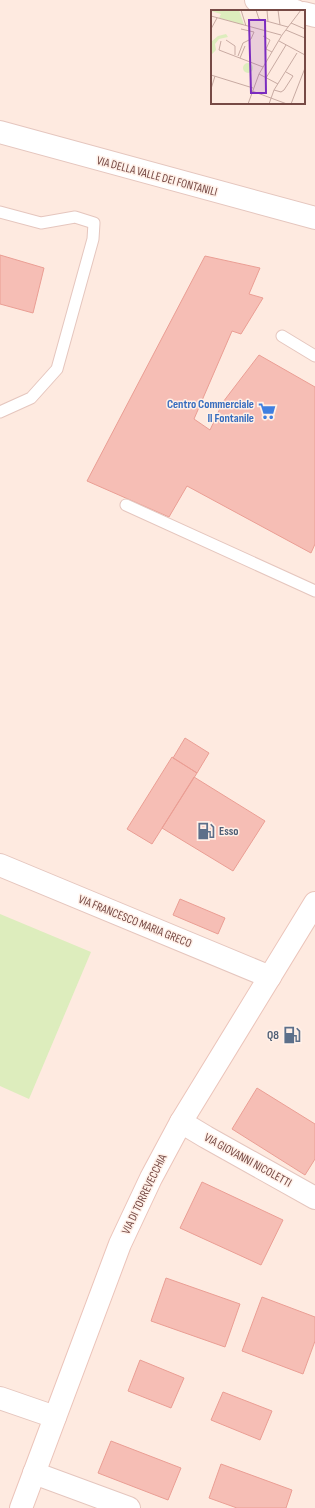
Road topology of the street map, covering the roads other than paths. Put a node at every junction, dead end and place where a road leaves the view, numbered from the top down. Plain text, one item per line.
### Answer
1 (256, 0) edge
2 (292, 10) edge
3 (305, 13) edge
4 (315, 16) edge
5 (0, 132) edge
6 (0, 212) edge
7 (315, 218) edge
8 (282, 336) dead end
9 (315, 356) edge
10 (0, 412) edge
11 (126, 505) dead end
12 (315, 591) edge
13 (0, 865) edge
14 (315, 903) edge
15 (270, 977) junction
16 (181, 1122) junction
17 (315, 1198) edge
18 (0, 1398) edge
19 (55, 1417) junction
20 (34, 1473) junction
21 (21, 1508) edge
22 (128, 1508) edge

1 - 2 street
3 - 4 street
5 - 7 street, VIA DELLA VALLE DEI FONTANILI
6 - 10 lane
8 - 9 lane
11 - 12 lane
13 - 15 street, VIA FRANCESCO MARIA GRECO
14 - 15 street, VIA DI TORREVECCHIA
15 - 16 street, VIA DI TORREVECCHIA
16 - 17 street, VIA GIOVANNI NICOLETTI
16 - 19 street, VIA DI TORREVECCHIA
18 - 19 street
19 - 20 street, VIA DI TORREVECCHIA
20 - 21 street, VIA DI TORREVECCHIA
20 - 22 street

